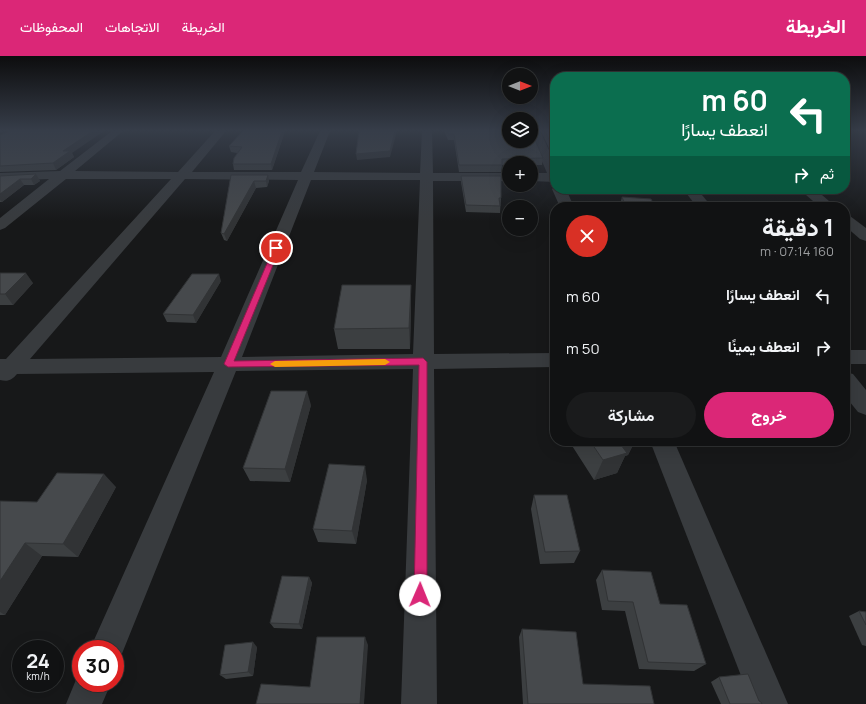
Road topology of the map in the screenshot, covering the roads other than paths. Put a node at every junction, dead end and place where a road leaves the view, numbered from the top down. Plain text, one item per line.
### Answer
1 (79, 161) edge
2 (194, 161) edge
3 (312, 161) edge
4 (426, 161) edge
5 (62, 175) junction
6 (182, 175) junction
7 (306, 176) junction
8 (426, 176) junction
9 (0, 177) edge
10 (502, 177) edge
11 (538, 177) edge
12 (550, 178) edge
13 (694, 194) edge
14 (812, 194) edge
15 (701, 202) edge
16 (823, 202) edge
17 (850, 224) edge
18 (0, 225) edge
19 (866, 236) edge
20 (850, 357) edge
21 (866, 357) edge
22 (550, 360) edge
23 (423, 362) junction
24 (228, 364) junction
25 (4, 371) edge
26 (850, 386) edge
27 (866, 406) edge
28 (664, 446) edge
29 (111, 640) edge
30 (89, 692) edge
31 (84, 704) edge
32 (419, 704) edge
33 (770, 704) edge

1 - 5 street
2 - 6 street
3 - 7 street
4 - 8 street
5 - 6 street
5 - 9 street
5 - 18 street
6 - 7 street
6 - 25 street
7 - 8 street
7 - 24 street
8 - 10 street
8 - 23 street
11 - 12 street
13 - 15 street
14 - 16 street
17 - 19 street
20 - 21 street
22 - 23 street
23 - 24 street
23 - 32 street
24 - 25 street
24 - 29 street
26 - 27 street
28 - 33 street
30 - 31 street

